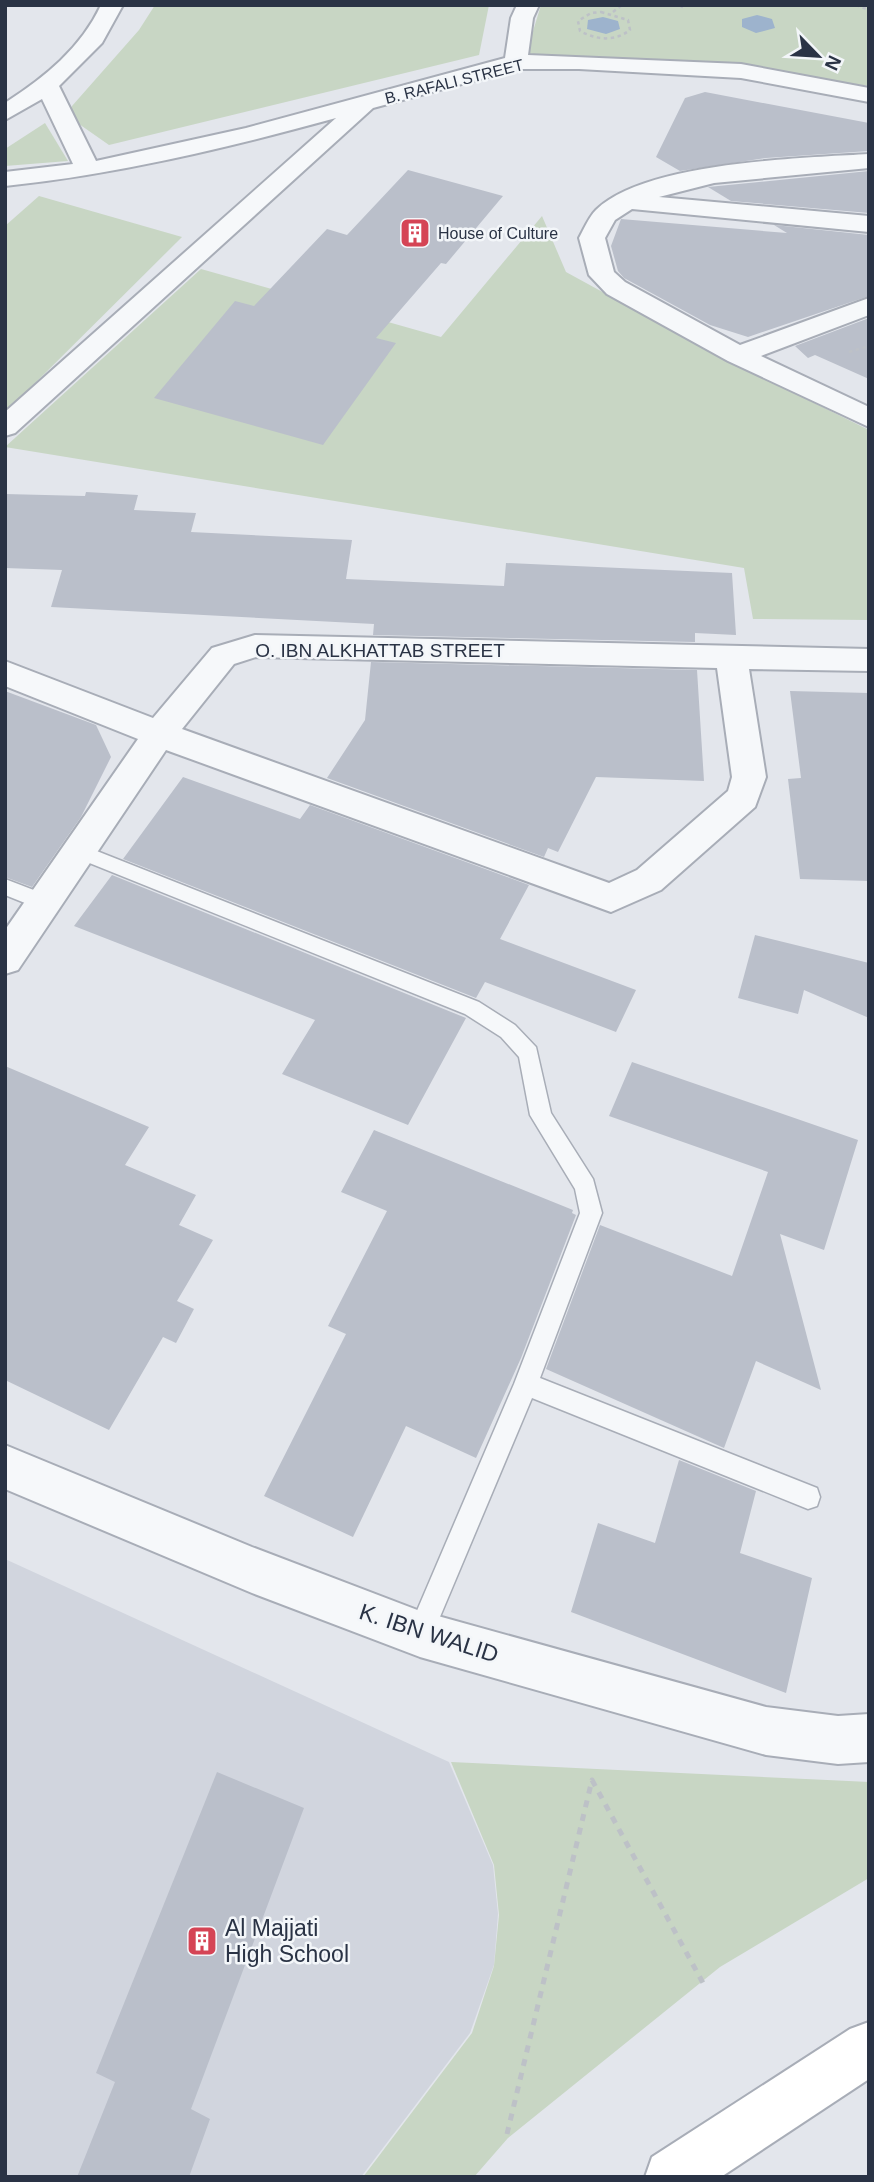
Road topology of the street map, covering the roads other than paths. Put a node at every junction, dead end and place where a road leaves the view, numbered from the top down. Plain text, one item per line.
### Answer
1 (112, 5) edge
2 (528, 5) edge
3 (516, 62) junction
4 (48, 86) junction
5 (869, 95) edge
6 (367, 103) junction
7 (5, 113) edge
8 (250, 134) junction
9 (869, 161) edge
10 (294, 167) junction
11 (88, 170) junction
12 (5, 178) edge
13 (626, 201) junction
14 (869, 225) edge
15 (869, 306) edge
16 (738, 355) junction
17 (869, 418) edge
18 (5, 427) edge
19 (732, 656) junction
20 (869, 660) edge
21 (5, 673) edge
22 (159, 734) junction
23 (79, 851) junction
24 (5, 887) edge
25 (45, 903) junction
26 (5, 958) edge
27 (526, 1384) junction
28 (5, 1467) edge
29 (808, 1497) dead end
30 (420, 1634) junction
31 (869, 1738) edge
32 (869, 2048) edge
33 (672, 2177) edge

1 - 4 street
2 - 3 street
3 - 5 street, B. RAFALI STREET
3 - 6 street, B. RAFALI STREET
4 - 7 street
4 - 11 street
6 - 8 street, B. RAFALI STREET
6 - 10 street
8 - 10 street
8 - 11 street, B. RAFALI STREET
9 - 13 street
10 - 18 street
11 - 12 street, B. RAFALI STREET
13 - 14 street
13 - 16 street
15 - 16 street
16 - 17 street
19 - 20 street, O. IBN ALKHATTAB STREET
19 - 22 street, O. IBN ALKHATTAB STREET
19 - 22 street
21 - 22 street
22 - 23 street, O. IBN ALKHATTAB STREET
23 - 25 street, O. IBN ALKHATTAB STREET
23 - 27 lane
24 - 25 lane
25 - 26 street, O. IBN ALKHATTAB STREET
27 - 29 lane
27 - 30 lane
28 - 30 street, K. IBN WALID
30 - 31 street, K. IBN WALID
32 - 33 main road

